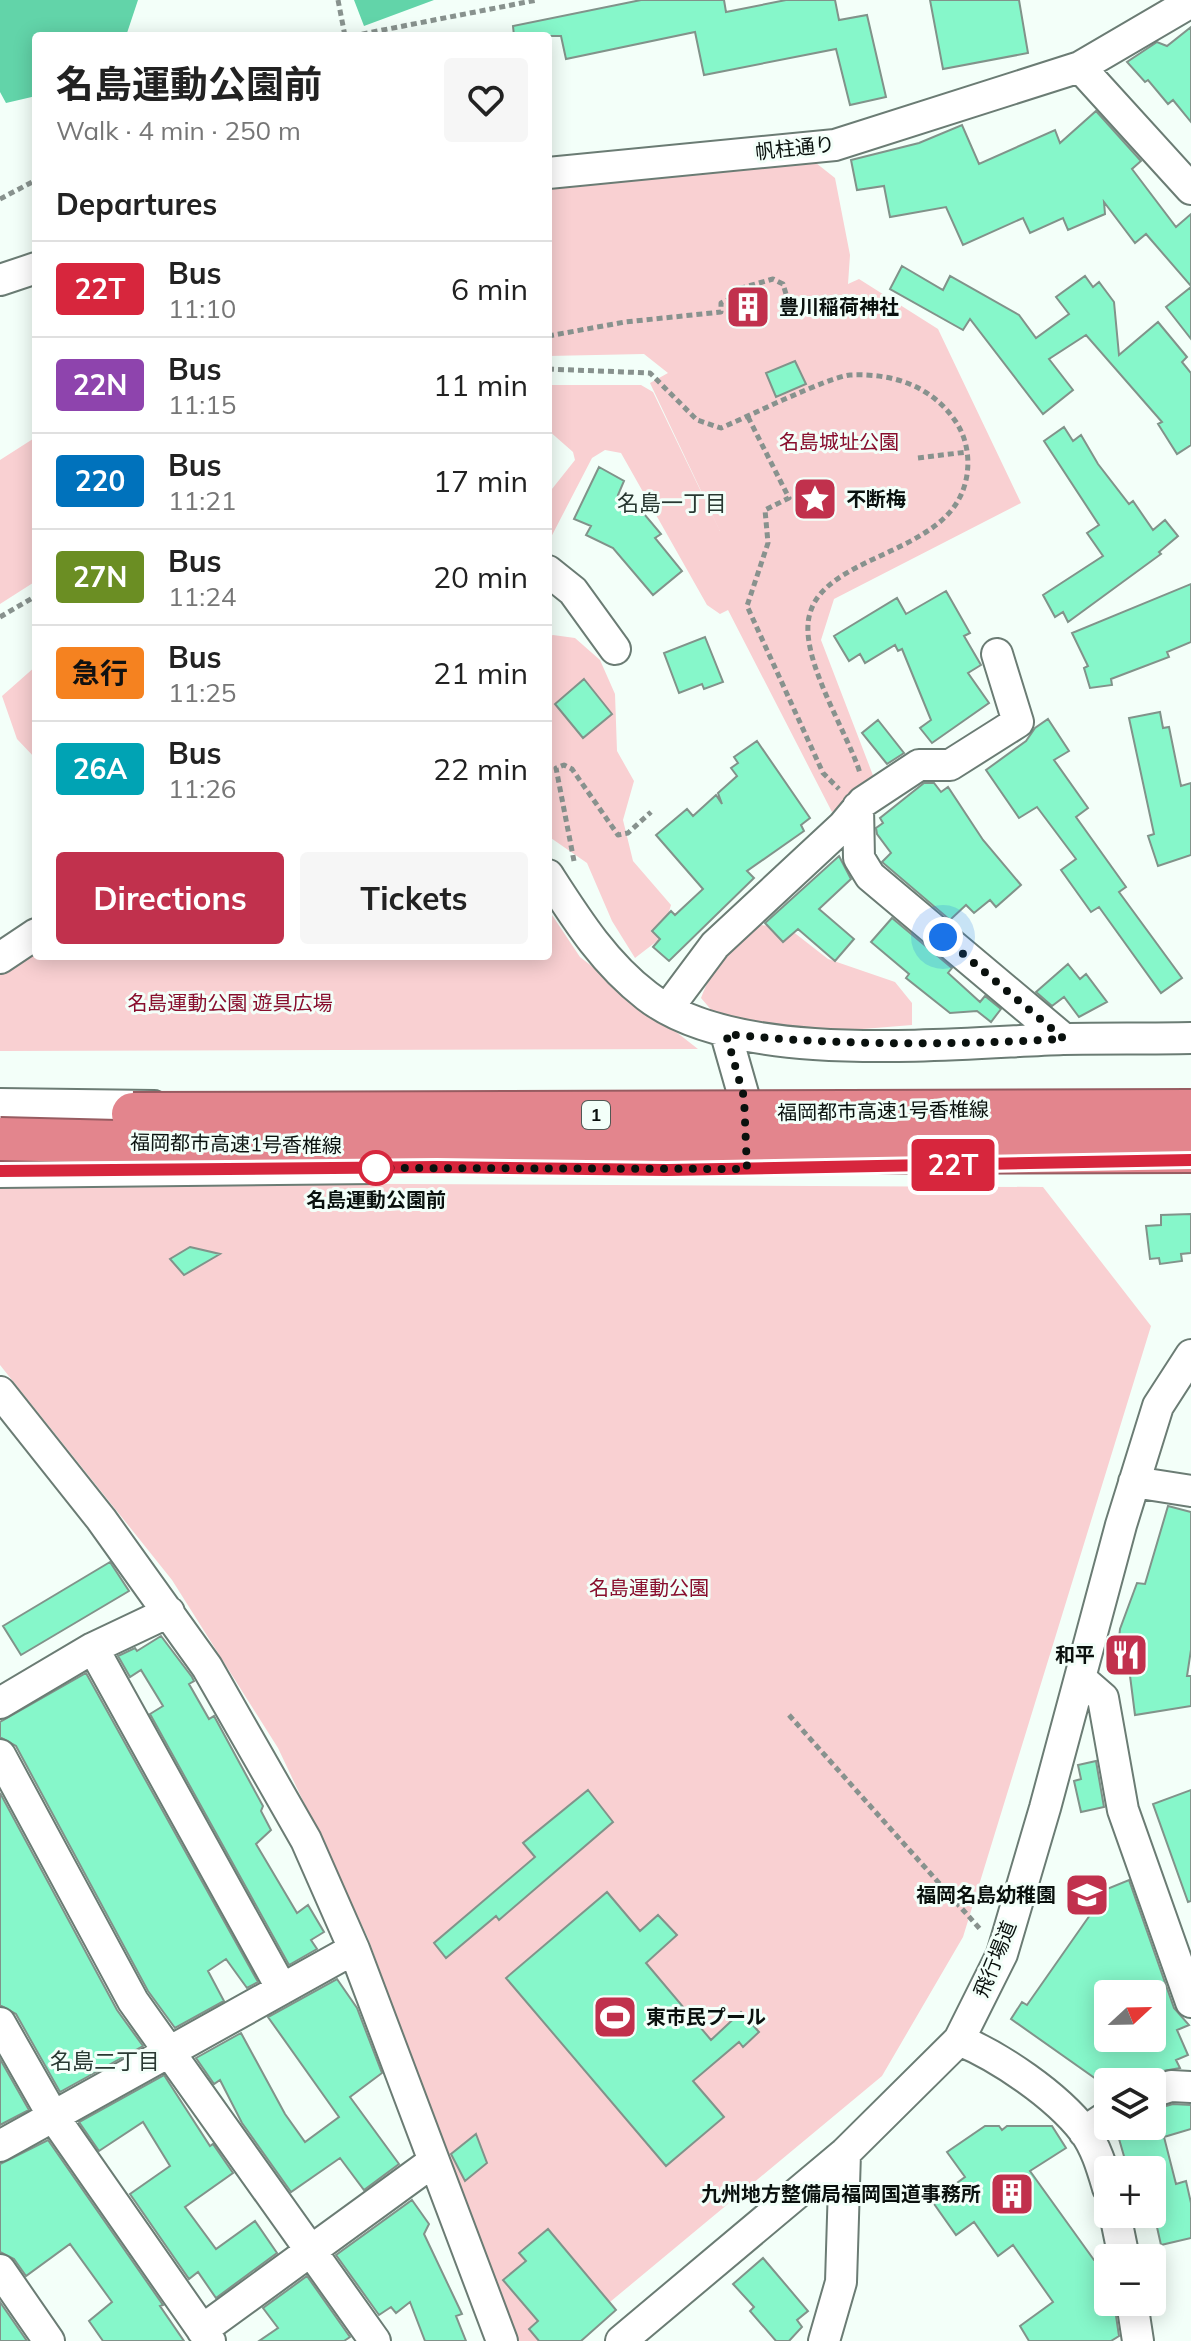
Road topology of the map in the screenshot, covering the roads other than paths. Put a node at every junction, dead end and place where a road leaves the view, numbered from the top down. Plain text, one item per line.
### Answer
1 (1191, 2) edge
2 (1080, 67) junction
3 (552, 173) edge
4 (1191, 189) edge
5 (32, 269) edge
6 (0, 280) edge
7 (552, 574) edge
8 (615, 649) dead end
9 (997, 654) dead end
10 (860, 805) junction
11 (562, 872) edge
12 (32, 937) edge
13 (0, 958) edge
14 (668, 1008) junction
15 (726, 1034) junction
16 (1191, 1038) edge
17 (1064, 1039) junction
18 (1191, 1096) edge
19 (744, 1097) junction
20 (0, 1104) edge
21 (1191, 1111) edge
22 (0, 1113) edge
23 (0, 1139) edge
24 (1191, 1151) edge
25 (1191, 1160) edge
26 (747, 1169) junction
27 (0, 1172) edge
28 (1191, 1355) edge
29 (0, 1392) edge
30 (1134, 1482) junction
31 (1191, 1491) edge
32 (169, 1612) junction
33 (93, 1648) junction
34 (1080, 1678) junction
35 (0, 1703) edge
36 (0, 1755) edge
37 (354, 1949) junction
38 (282, 1989) junction
39 (1191, 2002) edge
40 (0, 2023) edge
41 (959, 2040) junction
42 (169, 2052) junction
43 (1191, 2087) edge
44 (1166, 2088) edge
45 (53, 2116) junction
46 (1094, 2123) edge
47 (0, 2146) edge
48 (845, 2153) junction
49 (434, 2161) junction
50 (311, 2250) junction
51 (0, 2270) edge
52 (1134, 2316) edge
53 (206, 2335) edge
54 (49, 2341) edge
55 (375, 2341) edge
56 (502, 2341) edge
57 (621, 2341) edge
58 (824, 2341) edge
59 (1138, 2341) edge

1 - 2 street, 帆柱通り
2 - 3 street, 帆柱通り
2 - 4 street
5 - 6 street
7 - 8 street
9 - 10 street
10 - 14 street
10 - 17 street
11 - 14 street
12 - 13 street
14 - 15 street
15 - 17 street
15 - 19 street
16 - 17 street
18 - 19 street
19 - 20 street
19 - 26 street
21 - 22 highway, 福岡都市高速1号香椎線 / 1, bridge
23 - 24 highway, 福岡都市高速1号香椎線 / 1, bridge
25 - 26 street
26 - 27 street
28 - 30 street, 飛行場道
29 - 32 street
30 - 31 street
30 - 34 street, 飛行場道
32 - 33 street
32 - 37 street
33 - 35 street
33 - 38 street
34 - 39 street
34 - 41 street, 飛行場道
36 - 42 street
37 - 38 street
37 - 49 street
38 - 42 street
40 - 45 street
41 - 46 street
41 - 48 street, 飛行場道
42 - 45 street
42 - 50 street
43 - 44 street
45 - 47 street
45 - 53 street
48 - 57 street, 飛行場道
48 - 58 street
49 - 50 street
49 - 56 street
50 - 53 street
50 - 55 street
51 - 54 street
52 - 59 street

